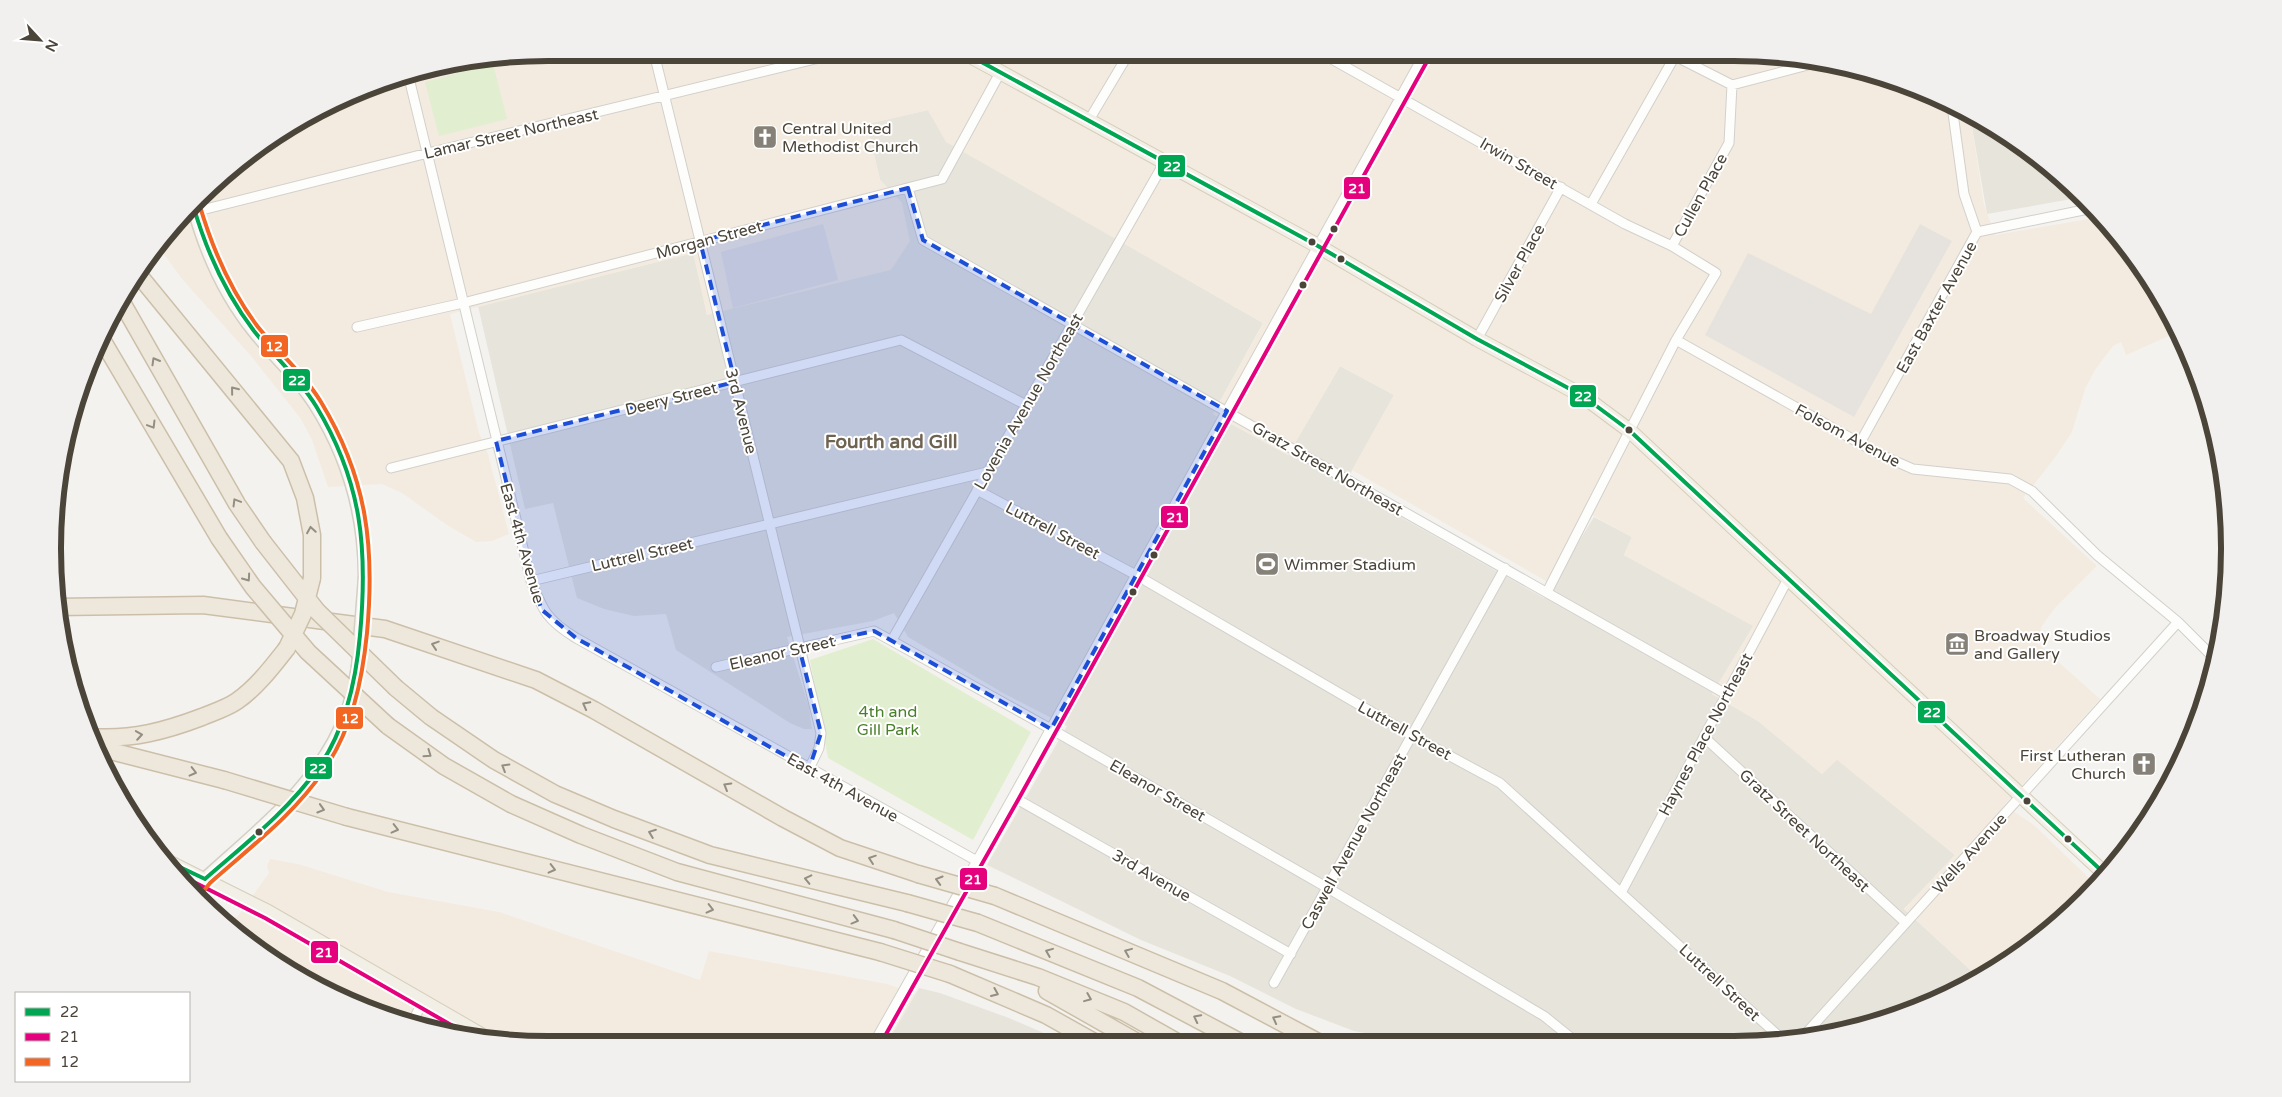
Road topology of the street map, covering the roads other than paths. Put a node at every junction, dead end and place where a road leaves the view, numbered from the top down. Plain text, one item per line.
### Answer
1 (656, 61) edge
2 (805, 61) edge
3 (982, 61) edge
4 (1124, 61) edge
5 (1339, 61) edge
6 (1420, 61) edge
7 (1668, 61) edge
8 (1686, 61) edge
9 (1803, 66) edge
10 (1001, 71) junction
11 (410, 82) edge
12 (1732, 85) junction
13 (1401, 96) junction
14 (665, 97) junction
15 (1953, 113) edge
16 (1090, 120) junction
17 (428, 153) junction
18 (1164, 162) junction
19 (1561, 187) junction
20 (908, 188) junction
21 (1591, 204) junction
22 (202, 206) edge
23 (2084, 210) edge
24 (196, 213) edge
25 (1977, 232) junction
26 (700, 242) junction
27 (1318, 246) junction
28 (1672, 246) junction
29 (142, 279) edge
30 (464, 303) junction
31 (125, 309) edge
32 (1072, 323) junction
33 (357, 327) dead end
34 (1477, 338) junction
35 (1676, 340) junction
36 (105, 346) edge
37 (735, 382) junction
38 (1026, 405) junction
39 (1227, 411) junction
40 (1630, 431) junction
41 (496, 441) junction
42 (1860, 443) junction
43 (391, 468) dead end
44 (987, 472) junction
45 (977, 490) junction
46 (769, 524) junction
47 (1505, 568) junction
48 (1136, 574) junction
49 (1789, 577) junction
50 (530, 581) junction
51 (1547, 592) junction
52 (65, 607) edge
53 (2178, 622) junction
54 (892, 640) junction
55 (799, 647) junction
56 (2209, 653) edge
57 (716, 667) dead end
58 (1726, 694) junction
59 (1051, 729) junction
60 (1412, 736) junction
61 (1704, 737) junction
62 (99, 738) edge
63 (104, 749) edge
64 (809, 769) junction
65 (2020, 796) junction
66 (1013, 797) junction
67 (977, 861) junction
68 (180, 867) edge
69 (2100, 870) edge
70 (205, 879) junction
71 (198, 887) edge
72 (1326, 887) junction
73 (1622, 891) junction
74 (1906, 923) junction
75 (1291, 954) junction
76 (994, 963) junction
77 (1274, 983) dead end
78 (423, 1001) junction
79 (415, 1017) edge
80 (474, 1030) edge
81 (1809, 1030) edge
82 (880, 1034) joint
83 (1776, 1034) edge
84 (884, 1036) edge
85 (1084, 1036) edge
86 (1127, 1036) edge
87 (1166, 1036) edge
88 (1229, 1036) edge
89 (1307, 1036) edge
90 (1570, 1036) edge

1 - 14 street, 3rd Avenue
2 - 14 street, Lamar Street Northeast
3 - 10 main road
4 - 16 street
5 - 13 street, Irwin Street
6 - 13 street
7 - 21 street
8 - 12 street
9 - 12 street
10 - 16 main road
10 - 20 street, Morgan Street
11 - 17 street, East 4th Avenue
12 - 28 street, Cullen Place
13 - 19 street, Irwin Street
13 - 27 street
14 - 17 street, Lamar Street Northeast
14 - 26 street, 3rd Avenue
15 - 25 street, East Baxter Avenue
16 - 18 main road
17 - 22 street, Lamar Street Northeast
17 - 30 street, East 4th Avenue
18 - 27 main road
18 - 32 street, Lovenia Avenue Northeast
19 - 21 street, Irwin Street
19 - 34 street, Silver Place
20 - 26 street, Morgan Street
20 - 32 street, Gratz Street Northeast
21 - 28 street, Irwin Street
23 - 25 street
24 - 70 main road, bridge
25 - 42 street, East Baxter Avenue
26 - 30 street, Morgan Street
26 - 37 street, 3rd Avenue
27 - 34 main road
27 - 39 street
28 - 35 street, Irwin Street
62 -> 29 highway, bridge
30 - 33 street, Morgan Street
30 - 41 street, East 4th Avenue
88 -> 31 highway, bridge
32 - 38 street, Lovenia Avenue Northeast
32 - 39 street, Gratz Street Northeast
34 - 40 main road
35 - 40 street
35 - 42 street, Folsom Avenue
36 -> 76 highway, bridge
37 - 38 street, Deery Street
37 - 41 street, Deery Street
37 - 46 street, 3rd Avenue
38 - 44 street, Lovenia Avenue Northeast
39 - 47 street, Gratz Street Northeast
39 - 48 street
40 - 49 main road
40 - 51 street
41 - 43 street, Deery Street
41 - 50 street, East 4th Avenue
42 - 53 street, Folsom Avenue
44 - 45 street, Lovenia Avenue Northeast
44 - 46 street, Luttrell Street
45 - 48 street, Luttrell Street
45 - 54 street, Lovenia Avenue Northeast
46 - 50 street, Luttrell Street
46 - 55 street, 3rd Avenue
47 - 51 street, Gratz Street Northeast
47 - 60 street, Caswell Avenue Northeast
48 - 59 street
48 - 60 street, Luttrell Street
49 - 58 street, Haynes Place Northeast
49 - 65 main road
50 - 64 street, East 4th Avenue
51 - 58 street, Gratz Street Northeast
89 -> 52 highway, bridge
53 - 56 street, Folsom Avenue
53 - 65 street, Wells Avenue
54 - 55 street, Eleanor Street
54 - 59 street, Eleanor Street
55 - 57 street, Eleanor Street
55 - 64 street, 3rd Avenue
58 - 61 street, Haynes Place Northeast
59 - 66 street
59 - 72 street, Eleanor Street
60 - 72 street, Caswell Avenue Northeast
60 - 73 street, Luttrell Street
61 - 73 street, Haynes Place Northeast
61 - 74 street, Gratz Street Northeast
63 -> 85 highway, bridge
64 - 67 street, East 4th Avenue
65 - 69 main road
65 - 74 street, Wells Avenue
66 - 67 street
66 - 75 street, 3rd Avenue
67 - 82 street
68 - 70 main road
70 - 71 main road
70 - 78 main road
72 - 75 street, Caswell Avenue Northeast
72 - 90 street, Eleanor Street
73 - 83 street, Luttrell Street
74 - 81 street, Wells Avenue
75 - 77 street, Caswell Avenue Northeast
76 - 86 highway
76 -> 87 highway
78 - 79 street
78 - 80 main road
82 - 84 street

